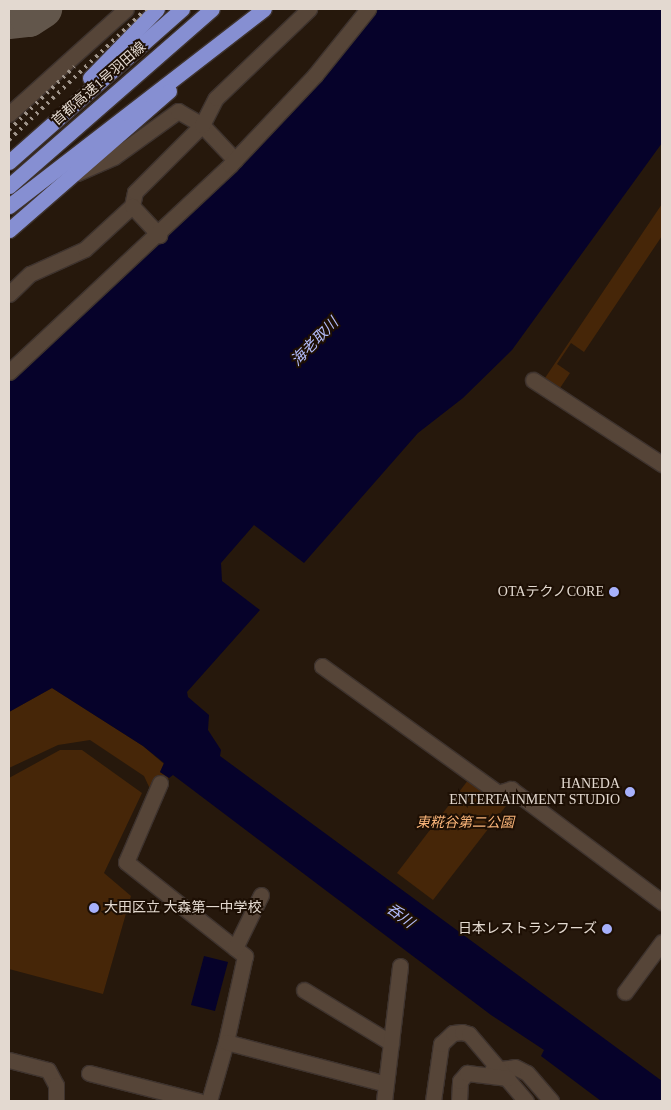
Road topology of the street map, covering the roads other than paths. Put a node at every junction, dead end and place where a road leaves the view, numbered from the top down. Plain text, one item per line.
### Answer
1 (126, 9) edge
2 (157, 9) edge
3 (182, 9) edge
4 (212, 9) edge
5 (264, 9) edge
6 (309, 9) edge
7 (368, 9) edge
8 (231, 34) junction
9 (9, 114) edge
10 (202, 126) junction
11 (24, 149) junction
12 (235, 160) junction
13 (9, 162) edge
14 (77, 173) junction
15 (9, 186) edge
16 (9, 206) edge
17 (132, 206) junction
18 (9, 230) edge
19 (159, 235) junction
20 (9, 294) edge
21 (9, 372) edge
22 (533, 380) dead end
23 (662, 464) edge
24 (322, 666) dead end
25 (160, 783) dead end
26 (261, 895) dead end
27 (662, 902) edge
28 (662, 942) edge
29 (234, 948) junction
30 (400, 966) dead end
31 (304, 990) dead end
32 (625, 992) dead end
33 (226, 1042) junction
34 (391, 1043) junction
35 (9, 1060) edge
36 (482, 1072) junction
37 (89, 1073) dead end
38 (386, 1084) junction
39 (56, 1101) edge
40 (199, 1101) edge
41 (209, 1101) edge
42 (384, 1101) edge
43 (433, 1101) edge
44 (459, 1101) edge
45 (528, 1101) edge
46 (551, 1101) edge

1 - 9 street
2 - 11 highway
3 - 11 highway, 首都高速1号羽田線
4 - 15 highway, 首都高速1号羽田線
5 - 8 highway
6 - 10 street
7 - 12 street
8 - 14 highway
8 - 16 highway
10 - 12 street
10 - 14 street
10 - 17 street
11 - 13 highway, 首都高速1号羽田線
12 - 19 street
14 - 18 highway
17 - 19 street
17 - 20 street
19 - 21 street
22 - 23 street
24 - 27 street
25 - 29 street
26 - 29 street
28 - 32 street
29 - 33 street
30 - 34 street
31 - 34 street
33 - 38 street
33 - 41 street
34 - 38 street
35 - 39 street
36 - 44 street
36 - 45 street
36 - 46 street
37 - 40 street
38 - 42 street
43 - 45 street

